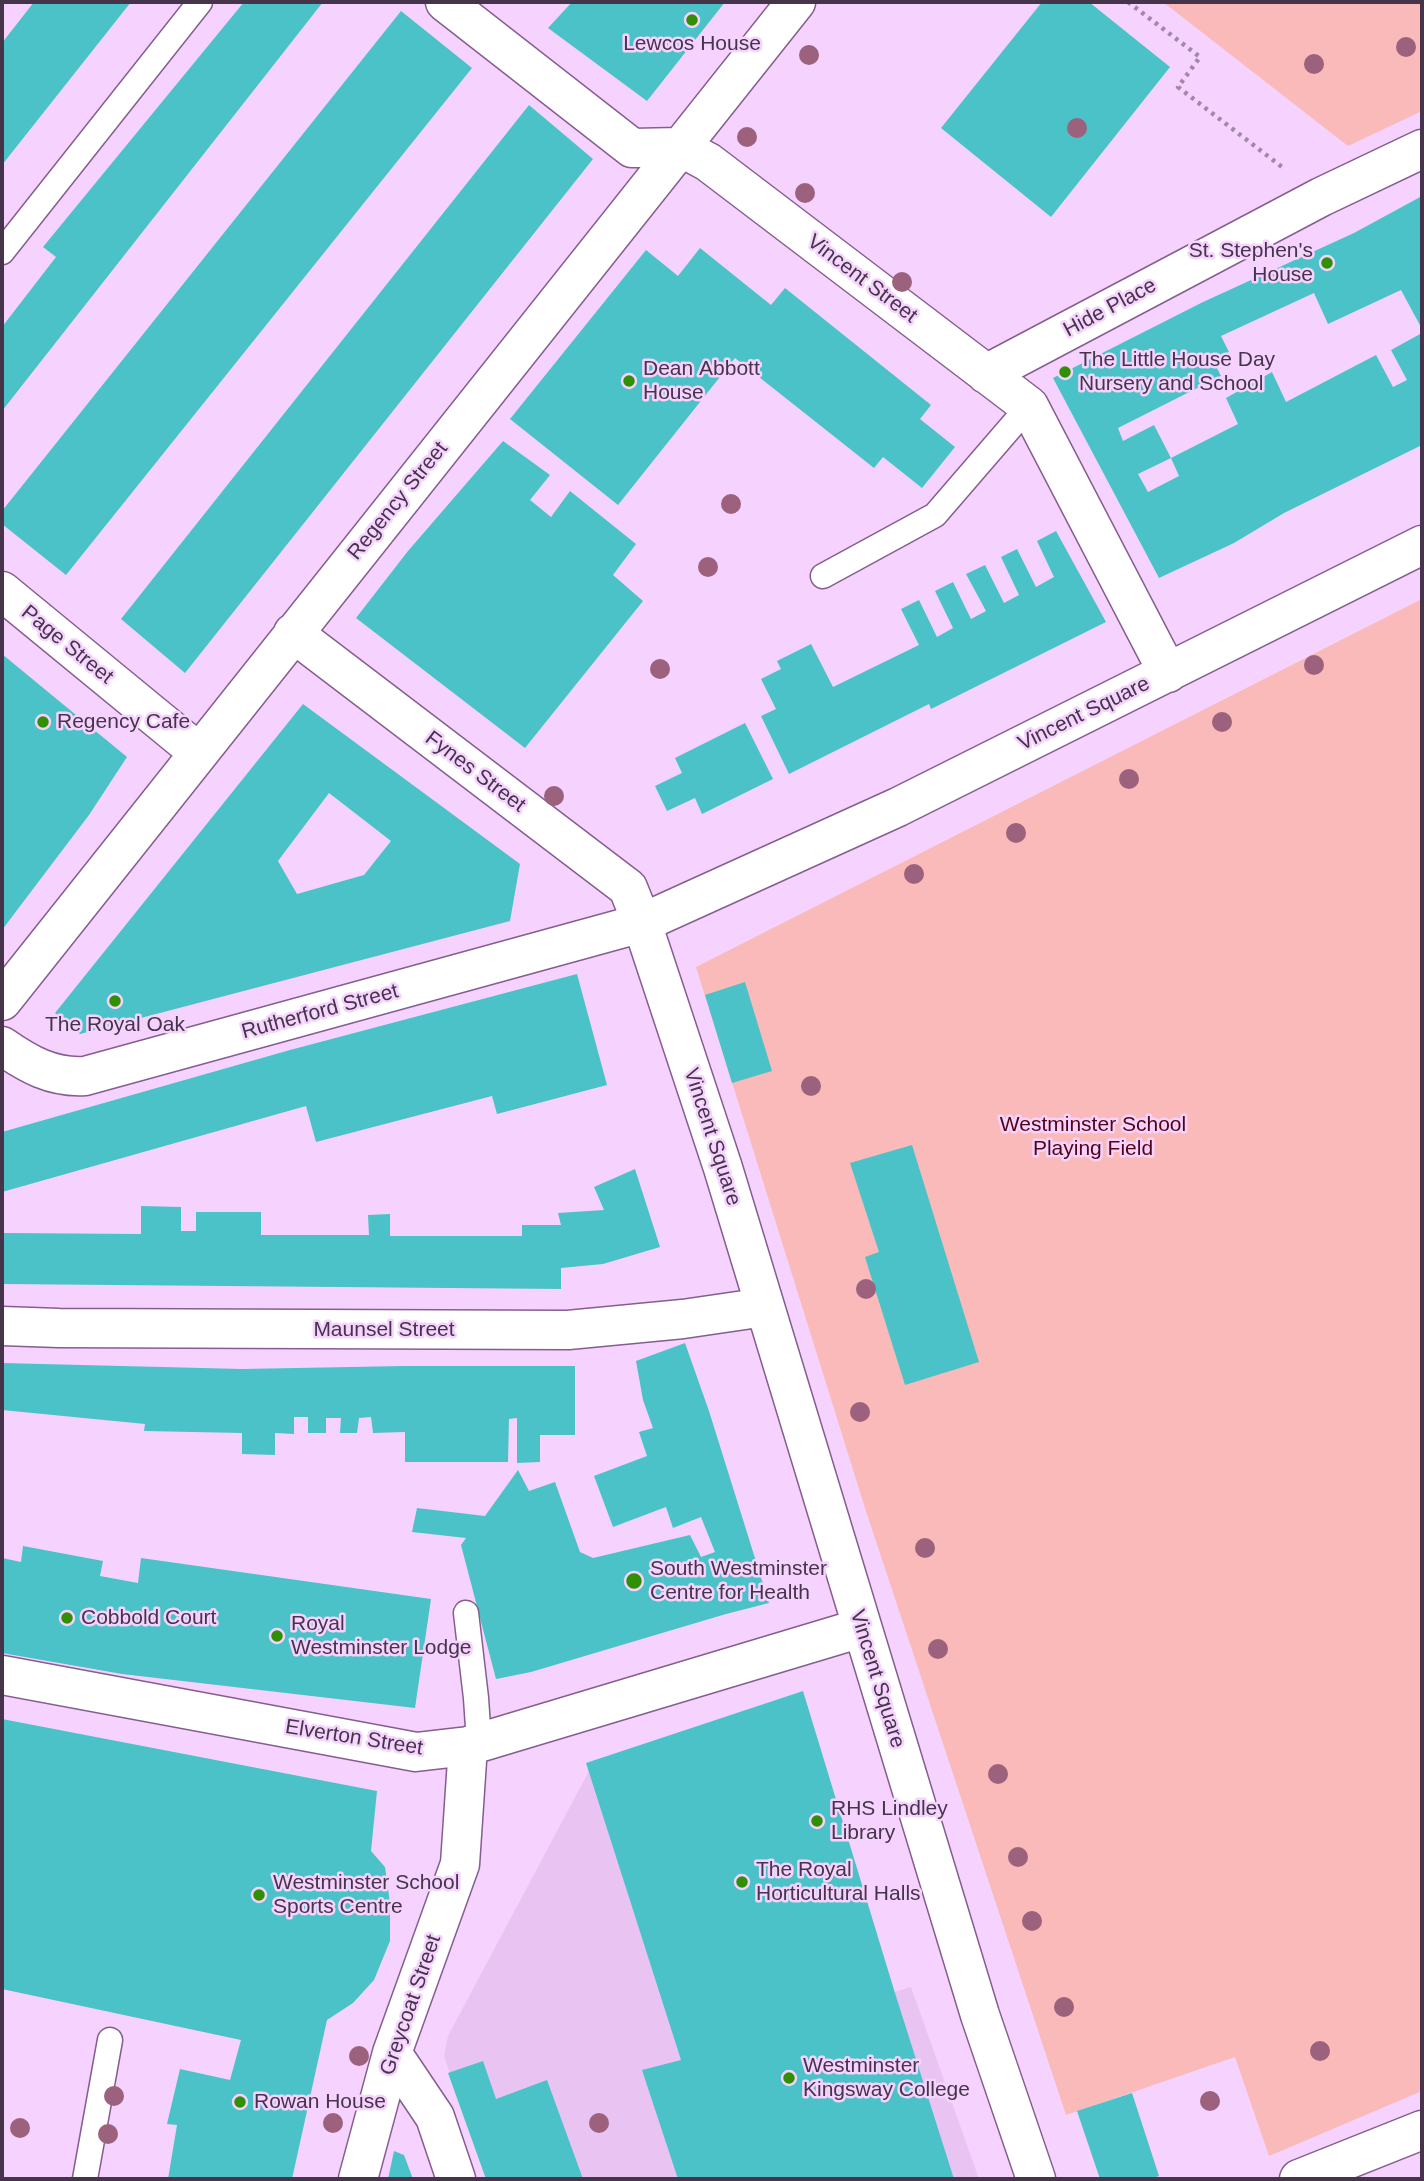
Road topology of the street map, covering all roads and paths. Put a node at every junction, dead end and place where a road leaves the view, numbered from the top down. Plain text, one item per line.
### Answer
1 (200, 2) edge
2 (445, 2) edge
3 (796, 2) edge
4 (1128, 2) edge
5 (680, 147) junction
6 (1422, 149) edge
7 (1321, 197) junction
8 (2, 251) edge
9 (986, 374) junction
10 (1029, 406) junction
11 (1422, 545) edge
12 (823, 576) dead end
13 (2, 592) edge
14 (293, 633) junction
15 (1168, 673) junction
16 (198, 752) junction
17 (642, 923) junction
18 (2, 1002) edge
19 (2, 1046) edge
20 (765, 1307) junction
21 (2, 1326) edge
22 (466, 1612) dead end
23 (861, 1628) junction
24 (2, 1675) edge
25 (473, 1744) junction
26 (110, 2040) dead end
27 (392, 2053) junction
28 (1422, 2130) edge
29 (85, 2179) edge
30 (358, 2179) edge
31 (456, 2179) edge
32 (1036, 2179) edge
33 (1299, 2179) edge

1 - 8 lane
2 - 5 street
3 - 5 street, Regency Street
4 - 7 path
5 - 9 street, Vincent Street
5 - 14 street, Regency Street
6 - 7 street, Hide Place
7 - 9 street, Hide Place
9 - 10 street, Vincent Street
10 - 12 lane
10 - 15 street, Vincent Street
11 - 15 street, Vincent Square
13 - 16 street, Page Street
14 - 16 street, Regency Street
14 - 17 street, Fynes Street
15 - 17 street, Vincent Square
16 - 18 street, Regency Street
17 - 19 street, Rutherford Street
17 - 20 street, Vincent Square
20 - 21 street, Maunsel Street
20 - 23 street, Vincent Square
22 - 25 lane
23 - 25 street, Elverton Street
23 - 32 street, Vincent Square
24 - 25 street, Elverton Street
25 - 27 street, Greycoat Street
26 - 29 lane
27 - 30 street, Greycoat Street
27 - 31 street
28 - 33 street

